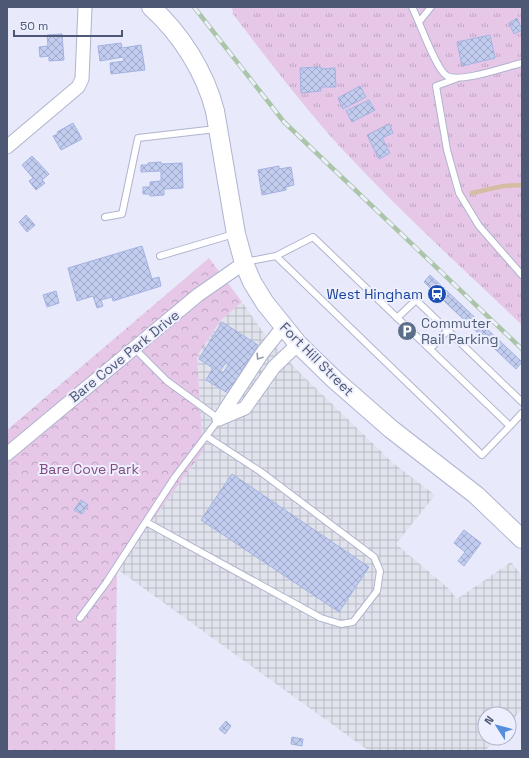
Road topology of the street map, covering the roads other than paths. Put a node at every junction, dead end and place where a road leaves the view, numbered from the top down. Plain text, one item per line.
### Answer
1 (85, 7) edge
2 (412, 7) edge
3 (431, 7) edge
4 (156, 9) edge
5 (419, 22) junction
6 (522, 63) edge
7 (458, 78) junction
8 (218, 129) junction
9 (7, 146) edge
10 (105, 216) dead end
11 (236, 234) junction
12 (160, 256) dead end
13 (276, 256) junction
14 (244, 262) junction
15 (522, 275) edge
16 (397, 318) junction
17 (284, 327) junction
18 (448, 330) junction
19 (298, 344) junction
20 (134, 348) junction
21 (430, 349) junction
22 (522, 402) edge
23 (522, 413) edge
24 (219, 419) junction
25 (510, 426) junction
26 (206, 436) junction
27 (7, 454) edge
28 (146, 522) junction
29 (522, 539) edge
30 (80, 618) dead end

1 - 9 street
2 - 5 lane
3 - 5 lane
4 - 8 main road, Fort Hill Street
5 - 7 lane
6 - 7 lane
7 - 15 lane
8 - 10 lane
8 - 11 main road, Fort Hill Street
11 - 12 lane
11 - 14 main road, Fort Hill Street
13 - 14 lane
13 - 16 lane
13 - 25 lane
14 - 17 main road, Fort Hill Street
14 - 20 street, Bare Cove Park Drive
16 - 18 lane
16 - 21 lane
17 - 19 main road, Fort Hill Street
17 -> 24 street
18 - 21 lane
18 - 22 lane
19 - 24 street
19 - 29 main road, Fort Hill Street
20 - 24 lane
20 - 27 street, Bare Cove Park Drive
21 - 25 lane
23 - 25 lane
24 - 26 lane
26 - 28 lane
26 - 28 lane
28 - 30 lane

